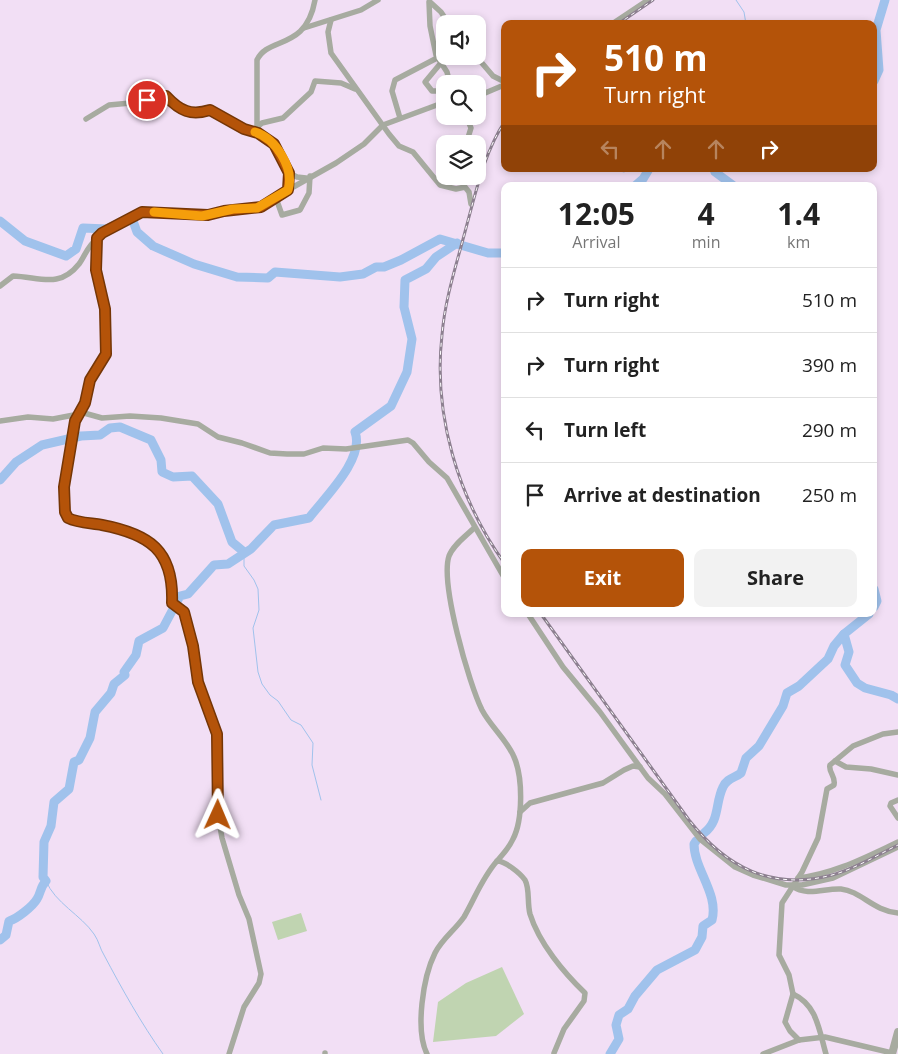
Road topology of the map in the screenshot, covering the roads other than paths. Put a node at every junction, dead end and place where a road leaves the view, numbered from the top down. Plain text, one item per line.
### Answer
1 (315, 0) edge
2 (378, 0) edge
3 (648, 0) edge
4 (429, 1) edge
5 (443, 15) edge
6 (332, 20) junction
7 (618, 20) edge
8 (304, 28) junction
9 (436, 52) edge
10 (436, 62) edge
11 (436, 64) edge
12 (484, 65) edge
13 (501, 81) edge
14 (501, 84) edge
15 (355, 90) junction
16 (436, 91) edge
17 (486, 92) edge
18 (436, 105) edge
19 (400, 118) junction
20 (86, 119) dead end
21 (383, 125) junction
22 (257, 130) junction
23 (289, 173) junction
24 (308, 177) junction
25 (288, 190) junction
26 (276, 198) junction
27 (471, 204) dead end
28 (97, 238) junction
29 (0, 286) edge
30 (78, 414) junction
31 (0, 421) edge
32 (474, 528) junction
33 (501, 572) edge
34 (530, 617) edge
35 (898, 732) edge
36 (835, 761) junction
37 (640, 767) junction
38 (898, 775) edge
39 (898, 800) edge
40 (520, 812) junction
41 (898, 818) edge
42 (898, 842) edge
43 (898, 847) edge
44 (497, 861) junction
45 (798, 878) junction
46 (792, 886) junction
47 (898, 913) edge
48 (793, 994) junction
49 (898, 1032) edge
50 (821, 1037) junction
51 (799, 1040) junction
52 (554, 1053) edge
53 (892, 1053) edge
54 (229, 1054) edge
55 (427, 1054) edge
56 (763, 1054) edge
57 (826, 1054) edge

1 - 8 street
2 - 6 street
3 - 7 street
4 - 5 street
4 - 9 street
6 - 8 street
6 - 15 street
8 - 22 street
10 - 19 street
11 - 16 street
12 - 13 street
14 - 17 street
15 - 21 street
15 - 22 street
18 - 19 street
19 - 21 street
20 - 22 street
21 - 24 street
21 - 27 street
22 - 23 street
23 - 24 street
23 - 25 street
24 - 25 street
24 - 26 street
25 - 26 street
26 - 28 street
28 - 29 street
28 - 30 street
30 - 31 street
30 - 32 street
30 - 54 street
32 - 33 street
32 - 40 street
34 - 37 street
35 - 36 street
36 - 38 street
36 - 45 street
37 - 40 street
37 - 46 street
39 - 41 street
40 - 44 street
42 - 45 street
43 - 46 street
44 - 52 street
44 - 55 street
45 - 46 street
46 - 47 street
46 - 48 street
48 - 50 street
48 - 51 street
49 - 53 street
50 - 51 street
50 - 53 street
50 - 57 street
51 - 56 street

